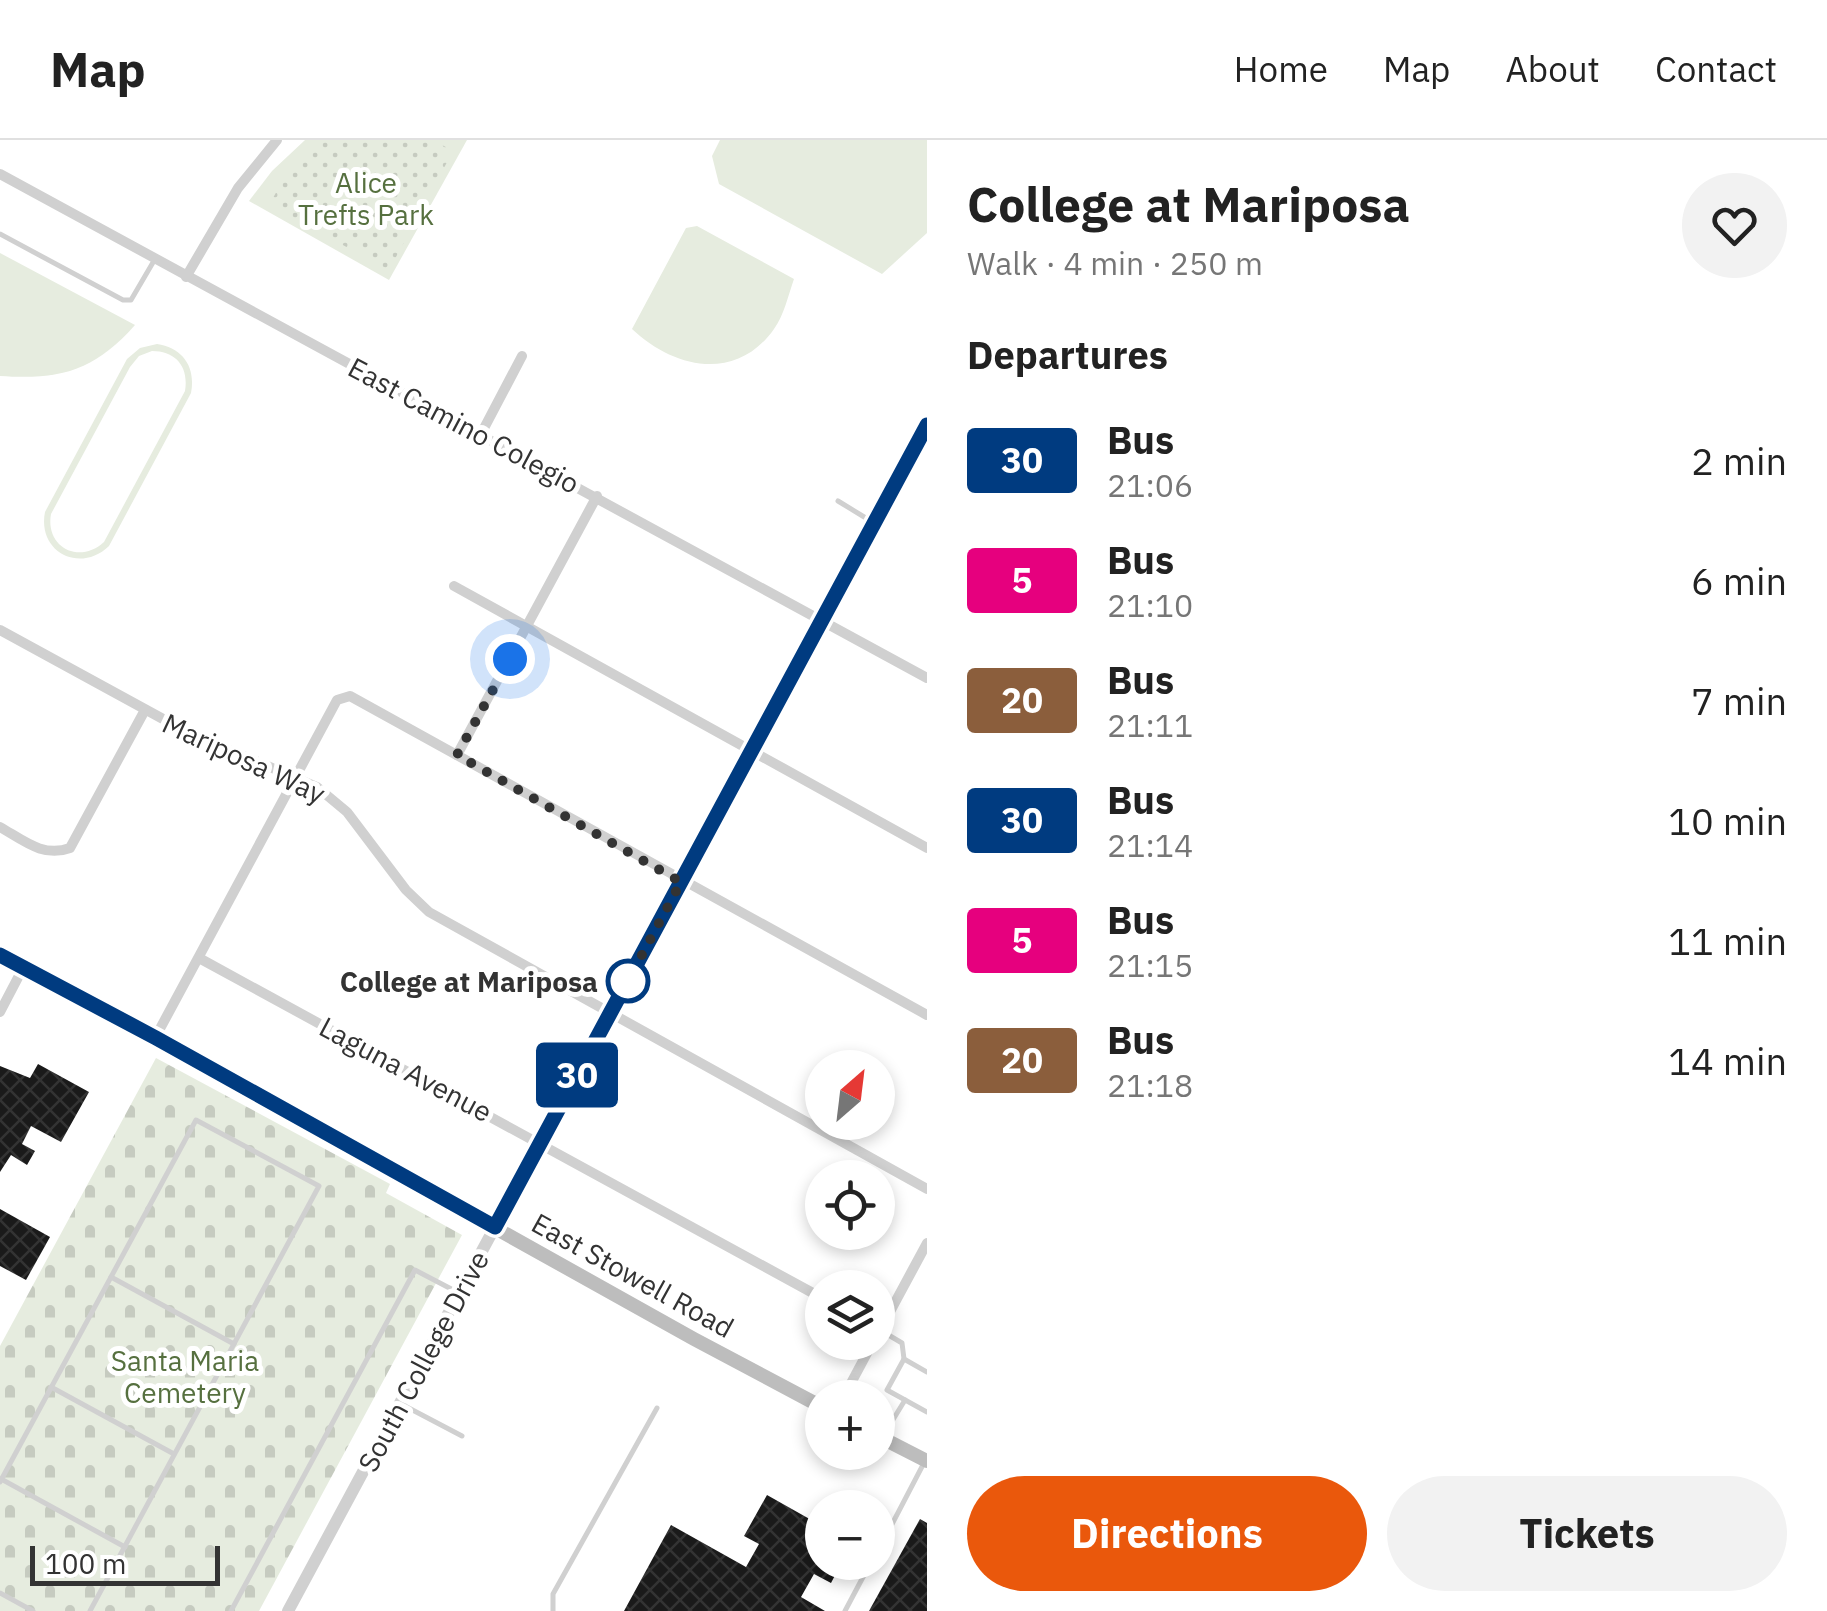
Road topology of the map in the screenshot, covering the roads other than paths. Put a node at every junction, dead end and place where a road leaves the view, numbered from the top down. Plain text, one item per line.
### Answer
1 (278, 140) edge
2 (0, 174) edge
3 (0, 234) edge
4 (155, 259) junction
5 (186, 276) junction
6 (522, 356) dead end
7 (927, 425) edge
8 (480, 434) junction
9 (596, 496) junction
10 (838, 501) dead end
11 (874, 524) junction
12 (454, 586) dead end
13 (822, 621) junction
14 (528, 627) junction
15 (0, 630) edge
16 (927, 678) edge
17 (145, 710) junction
18 (752, 751) junction
19 (457, 755) junction
20 (296, 777) junction
21 (0, 827) edge
22 (927, 848) edge
23 (681, 882) junction
24 (0, 955) edge
25 (199, 958) junction
26 (23, 968) junction
27 (0, 1012) edge
28 (610, 1013) junction
29 (927, 1014) edge
30 (156, 1038) junction
31 (541, 1142) junction
32 (927, 1189) edge
33 (495, 1227) junction
34 (927, 1243) edge
35 (111, 1277) junction
36 (805, 1289) edge
37 (460, 1294) junction
38 (895, 1300) edge
39 (895, 1340) edge
40 (234, 1344) junction
41 (904, 1359) junction
42 (927, 1372) edge
43 (51, 1387) junction
44 (805, 1398) edge
45 (905, 1400) junction
46 (400, 1403) junction
47 (657, 1408) dead end
48 (927, 1412) edge
49 (895, 1414) edge
50 (462, 1436) dead end
51 (895, 1445) edge
52 (174, 1454) junction
53 (926, 1461) edge
54 (1, 1481) edge
55 (895, 1519) edge
56 (125, 1547) junction
57 (861, 1580) edge
58 (0, 1593) edge
59 (32, 1611) edge
60 (90, 1611) edge
61 (231, 1611) edge
62 (288, 1611) edge
63 (553, 1611) edge
64 (845, 1611) edge

1 - 5 street
2 - 4 street, East Camino Colegio
3 - 4 lane
4 - 5 street, East Camino Colegio
5 - 8 street, East Camino Colegio
6 - 8 street
7 - 11 street, South College Drive
8 - 9 street, East Camino Colegio
9 - 13 street, East Camino Colegio
9 - 14 street
10 - 11 lane
11 - 13 street, South College Drive
12 - 14 street
13 - 16 street, East Camino Colegio
13 - 18 street, South College Drive
14 - 18 street
14 - 19 street
15 - 17 street, Mariposa Way
17 - 20 street, Mariposa Way
17 - 21 street
18 - 22 street
18 - 23 street, South College Drive
19 - 20 street
19 - 23 street
20 - 25 street
20 - 28 street, Mariposa Way
23 - 28 street, South College Drive
23 - 29 street
24 - 26 main road, East Stowell Road
25 - 30 street
25 - 31 street, Laguna Avenue
26 - 27 street
26 - 30 main road, East Stowell Road
28 - 31 street, South College Drive
28 - 32 street, Mariposa Way
30 - 33 main road, East Stowell Road
31 - 33 street, South College Drive
31 - 36 street, Laguna Avenue
33 - 37 street, South College Drive
33 - 44 main road, East Stowell Road
34 - 38 street
35 - 40 lane
35 - 40 lane
35 - 43 lane
37 - 46 street, South College Drive
37 - 61 lane
39 - 41 lane
40 - 52 lane
41 - 42 lane
41 - 45 lane
43 - 52 lane
43 - 54 lane
45 - 48 lane
45 - 49 lane
46 - 50 lane
46 - 62 street, South College Drive
47 - 63 lane
51 - 53 main road
52 - 56 lane
53 - 55 lane
54 - 56 lane
56 - 60 lane
57 - 64 lane
58 - 59 lane

